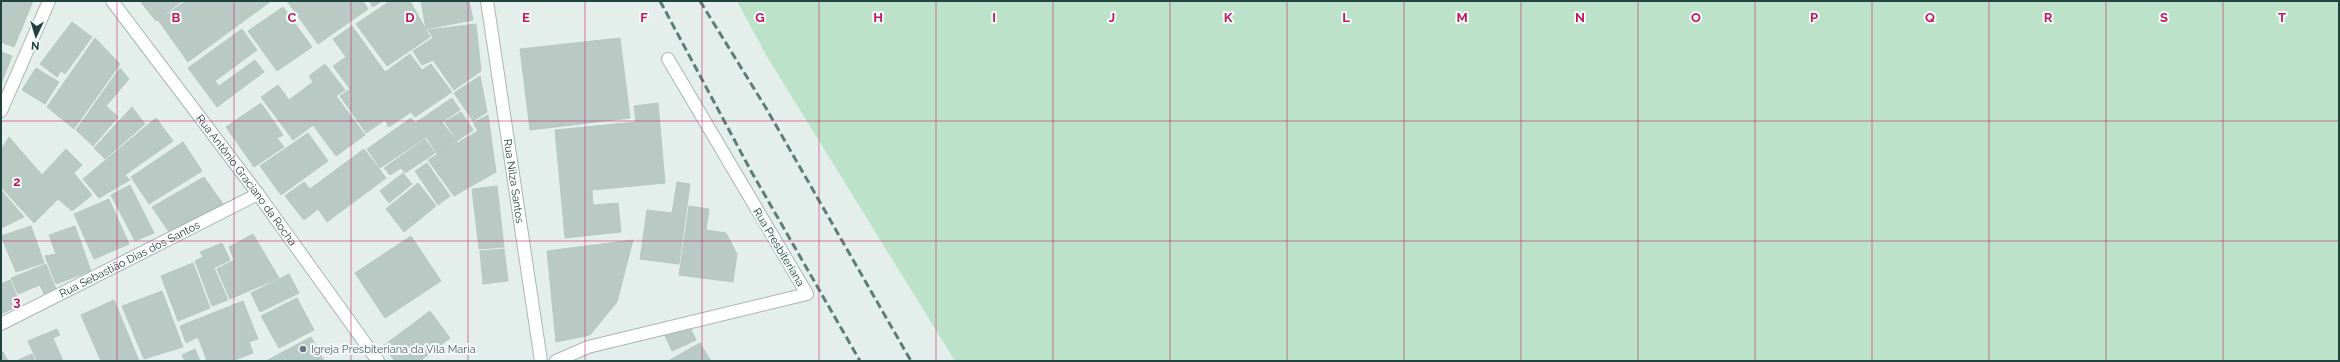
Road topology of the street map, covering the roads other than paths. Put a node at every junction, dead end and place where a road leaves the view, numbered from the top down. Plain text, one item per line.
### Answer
1 (48, 1) edge
2 (112, 1) edge
3 (487, 1) edge
4 (668, 59) dead end
5 (1, 111) edge
6 (258, 194) junction
7 (1, 324) edge
8 (378, 361) edge
9 (541, 361) edge
10 (556, 361) edge

1 - 5 street
2 - 6 street, Rua Antônio Graciano da Rocha
3 - 9 street, Rua Nilza Santos
4 - 10 street, Rua Presbiteriana
6 - 7 street, Rua Sebastião Dias dos Santos
6 - 8 street, Rua Antônio Graciano da Rocha

